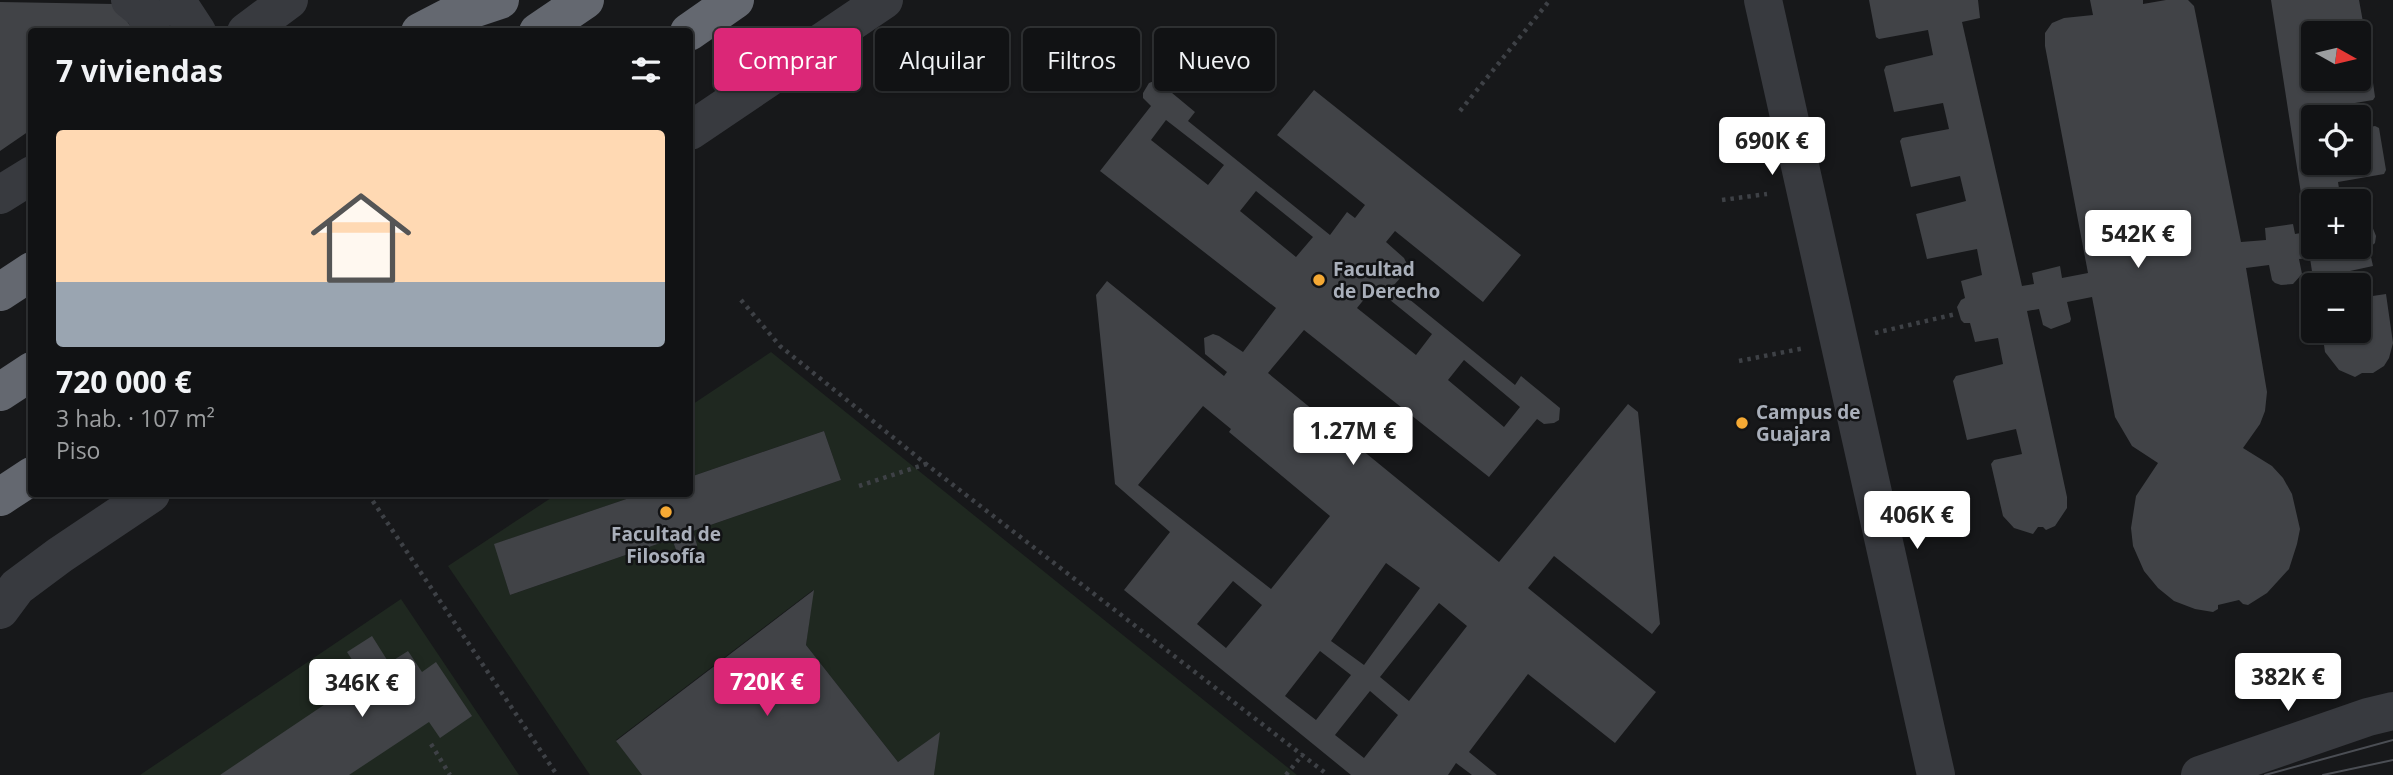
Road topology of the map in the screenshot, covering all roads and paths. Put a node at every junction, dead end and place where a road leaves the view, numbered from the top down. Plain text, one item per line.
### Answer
1 (130, 0) edge
2 (179, 0) edge
3 (289, 0) edge
4 (500, 0) edge
5 (585, 0) edge
6 (735, 0) edge
7 (884, 0) edge
8 (1550, 0) edge
9 (1763, 0) edge
10 (151, 28) edge
11 (194, 28) edge
12 (251, 28) edge
13 (428, 28) edge
14 (544, 28) edge
15 (693, 29) edge
16 (1460, 111) dead end
17 (693, 129) edge
18 (28, 177) edge
19 (1767, 194) dead end
20 (0, 195) edge
21 (1722, 200) dead end
22 (28, 274) edge
23 (0, 292) edge
24 (741, 300) dead end
25 (1956, 314) dead end
26 (1871, 334) dead end
27 (1786, 352) dead end
28 (1738, 361) dead end
29 (28, 374) edge
30 (0, 392) edge
31 (926, 464) junction
32 (28, 479) edge
33 (859, 486) dead end
34 (0, 497) edge
35 (147, 497) edge
36 (370, 497) edge
37 (60, 555) junction
38 (0, 577) edge
39 (0, 610) edge
40 (2393, 711) edge
41 (430, 744) dead end
42 (1303, 754) junction
43 (450, 775) edge
44 (557, 775) edge
45 (1286, 775) edge
46 (1328, 775) edge
47 (1936, 775) edge
48 (2200, 775) edge

1 - 10 street
2 - 11 street
3 - 12 street
4 - 13 highway
5 - 14 highway
6 - 15 highway
7 - 17 street
8 - 16 path
9 - 47 street
18 - 20 street
19 - 21 path
22 - 23 highway
24 - 31 path
25 - 26 path
27 - 28 path
29 - 30 highway
31 - 33 path
31 - 42 path
32 - 34 highway
35 - 37 street
36 - 44 path
37 - 38 street
37 - 39 street
40 - 48 street
41 - 43 path
42 - 45 path
42 - 46 path

